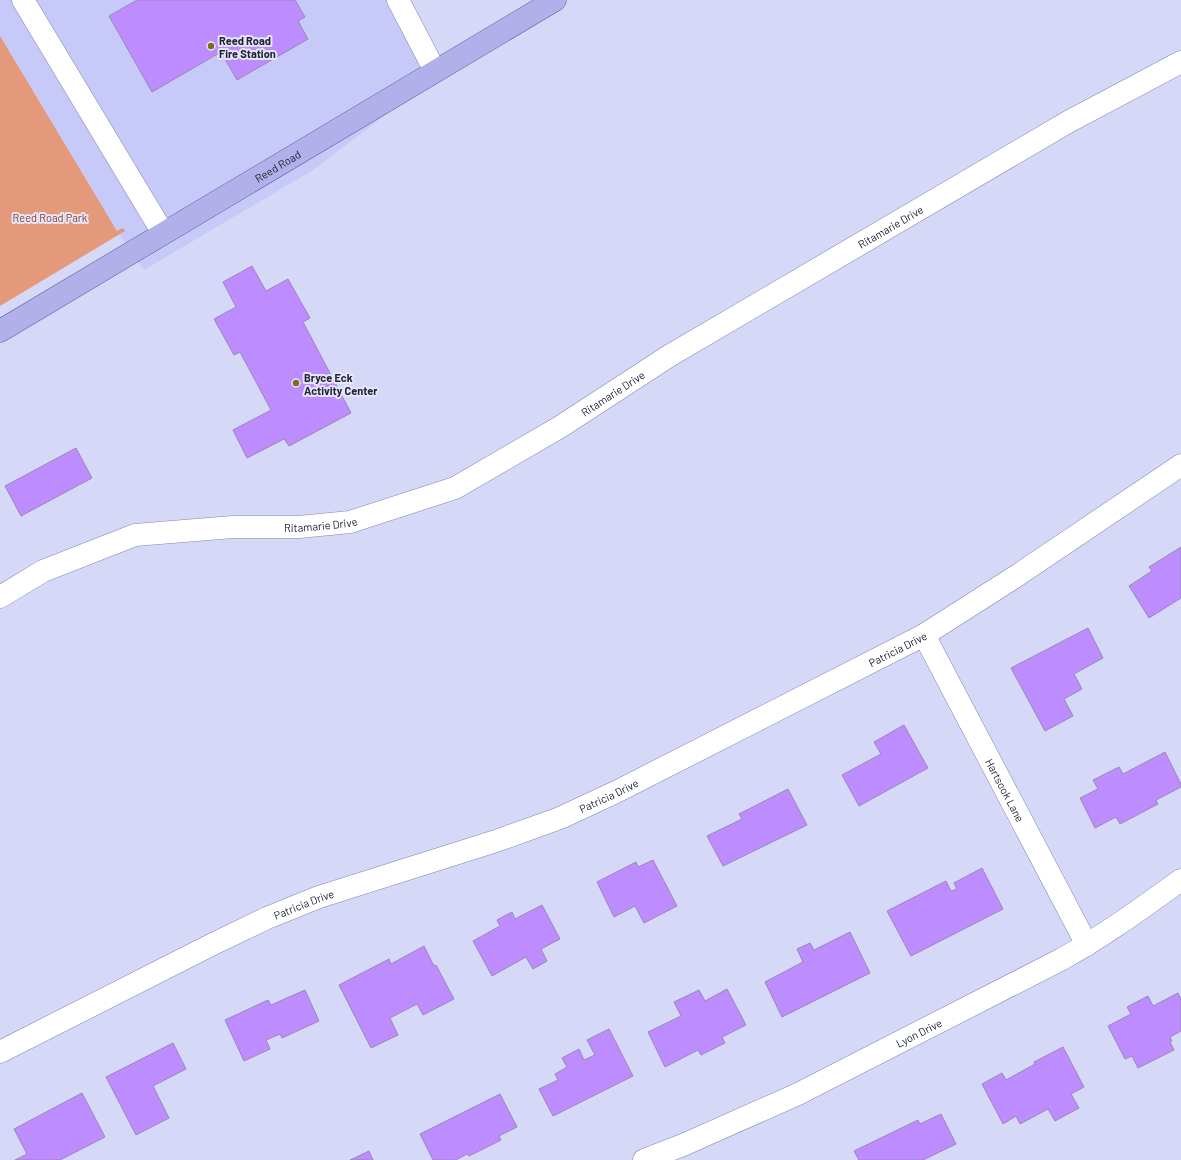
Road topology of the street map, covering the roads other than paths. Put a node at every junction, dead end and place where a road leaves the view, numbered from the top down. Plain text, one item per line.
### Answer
1 (23, 0) edge
2 (398, 0) edge
3 (555, 0) edge
4 (1181, 62) edge
5 (436, 71) junction
6 (163, 233) junction
7 (0, 331) edge
8 (1181, 465) edge
9 (0, 597) edge
10 (924, 635) junction
11 (1181, 880) edge
12 (1087, 945) junction
13 (0, 1052) edge
14 (644, 1160) edge

1 - 6 street
2 - 5 street
3 - 5 main road, Reed Road
4 - 9 street, Ritamarie Drive
5 - 6 main road, Reed Road
6 - 7 main road, Reed Road
8 - 10 street, Patricia Drive
10 - 12 street, Hartsook Lane
10 - 13 street, Patricia Drive
11 - 12 street, Lyon Drive
12 - 14 street, Lyon Drive

